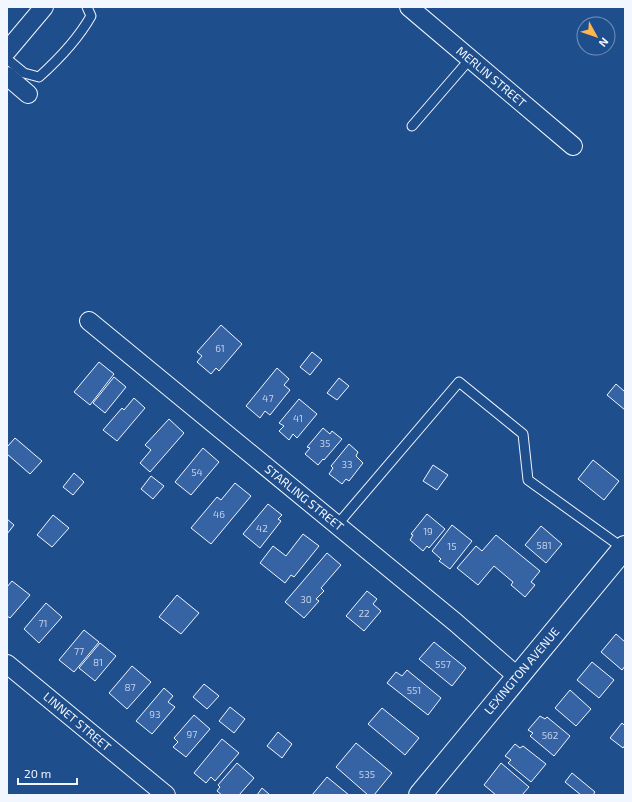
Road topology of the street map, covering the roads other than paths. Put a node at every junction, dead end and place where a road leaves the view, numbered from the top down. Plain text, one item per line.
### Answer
1 (44, 7) edge
2 (87, 7) edge
3 (409, 7) edge
4 (7, 51) edge
5 (7, 59) edge
6 (470, 59) junction
7 (7, 76) edge
8 (28, 94) dead end
9 (412, 126) dead end
10 (573, 146) dead end
11 (89, 321) dead end
12 (337, 525) junction
13 (625, 549) edge
14 (7, 664) edge
15 (518, 677) junction
16 (428, 792) edge
17 (166, 795) edge

1 - 4 street
2 - 5 lane
3 - 6 street, MERLIN STREET
6 - 9 lane
6 - 10 street, MERLIN STREET
7 - 8 street
11 - 12 street, STARLING STREET
12 - 13 lane
12 - 15 street, STARLING STREET
13 - 15 main road, LEXINGTON AVENUE
14 - 17 street, LINNET STREET
15 - 16 main road, LEXINGTON AVENUE

